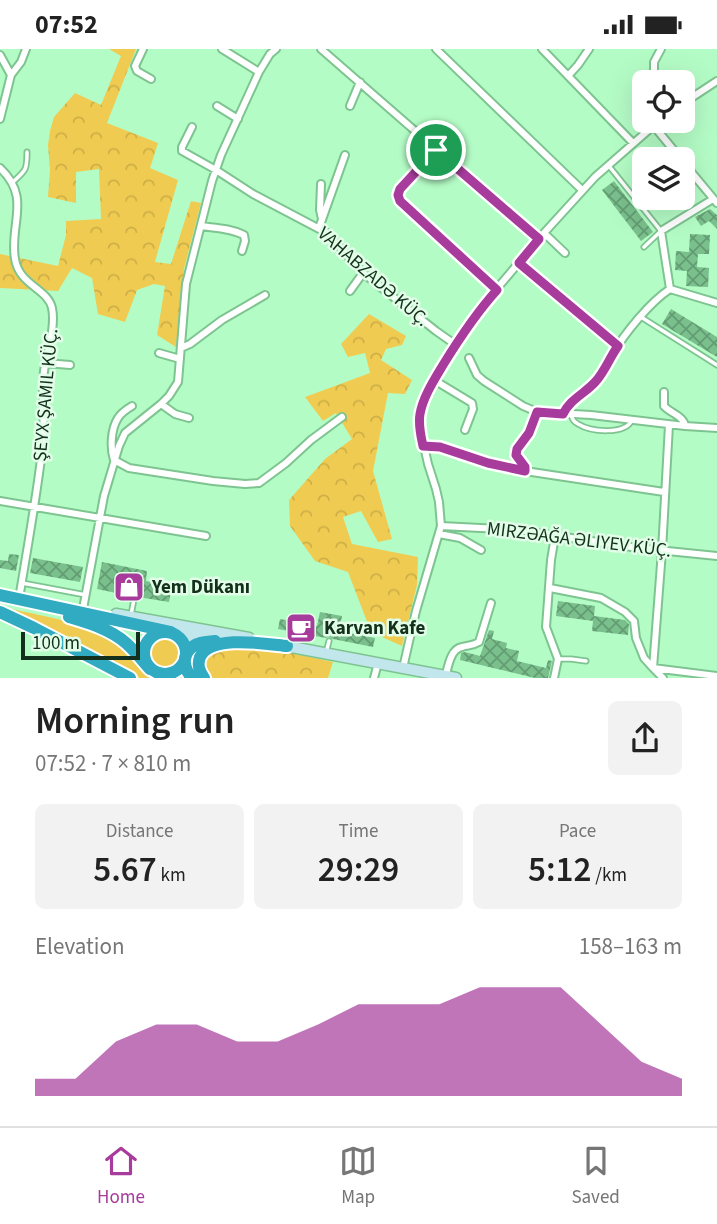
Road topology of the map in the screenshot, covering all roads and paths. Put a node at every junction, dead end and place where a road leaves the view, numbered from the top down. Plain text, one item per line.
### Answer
1 (26, 49) edge
2 (142, 49) edge
3 (222, 49) edge
4 (276, 49) edge
5 (321, 49) edge
6 (436, 49) edge
7 (542, 49) edge
8 (589, 49) edge
9 (661, 49) edge
10 (0, 55) edge
11 (654, 70) edge
12 (259, 72) junction
13 (11, 75) junction
14 (568, 76) junction
15 (151, 79) dead end
16 (717, 81) edge
17 (360, 82) junction
18 (695, 95) edge
19 (217, 106) dead end
20 (350, 106) dead end
21 (0, 119) edge
22 (237, 119) junction
23 (192, 127) dead end
24 (644, 133) edge
25 (633, 143) junction
26 (436, 150) junction
27 (26, 152) dead end
28 (345, 155) dead end
29 (608, 165) junction
30 (0, 169) edge
31 (216, 170) junction
32 (695, 176) edge
33 (13, 182) junction
34 (321, 184) dead end
35 (582, 190) junction
36 (715, 201) edge
37 (321, 224) junction
38 (201, 226) junction
39 (661, 231) junction
40 (541, 236) junction
41 (644, 247) dead end
42 (242, 251) dead end
43 (565, 253) dead end
44 (519, 263) junction
45 (363, 273) junction
46 (670, 289) junction
47 (497, 290) junction
48 (350, 291) dead end
49 (265, 295) dead end
50 (717, 303) edge
51 (641, 317) junction
52 (456, 345) junction
53 (618, 346) junction
54 (181, 348) junction
55 (159, 353) dead end
56 (469, 358) dead end
57 (180, 359) junction
58 (46, 363) junction
59 (70, 365) dead end
60 (717, 365) edge
61 (434, 380) junction
62 (664, 392) dead end
63 (161, 404) junction
64 (132, 406) dead end
65 (537, 412) junction
66 (566, 414) junction
67 (342, 417) dead end
68 (189, 418) dead end
69 (632, 420) junction
70 (669, 425) junction
71 (685, 426) junction
72 (717, 428) edge
73 (465, 430) dead end
74 (423, 446) junction
75 (114, 460) junction
76 (525, 471) junction
77 (664, 492) junction
78 (0, 501) edge
79 (34, 507) junction
80 (99, 518) junction
81 (440, 530) junction
82 (206, 536) dead end
83 (555, 536) junction
84 (481, 550) dead end
85 (662, 551) junction
86 (717, 556) edge
87 (22, 583) junction
88 (550, 588) junction
89 (0, 595) edge
90 (86, 595) junction
91 (19, 599) junction
92 (134, 599) dead end
93 (0, 602) edge
94 (491, 603) dead end
95 (83, 609) junction
96 (0, 613) edge
97 (131, 617) junction
98 (171, 632) junction
99 (245, 640) junction
100 (329, 641) dead end
101 (287, 646) joint
102 (326, 653) junction
103 (186, 658) junction
104 (558, 659) junction
105 (586, 661) dead end
106 (378, 663) junction
107 (403, 668) junction
108 (653, 668) junction
109 (153, 671) junction
110 (680, 675) edge
111 (717, 676) edge
112 (449, 677) edge
113 (130, 678) edge
114 (168, 678) edge
115 (192, 678) edge
116 (204, 678) edge
117 (374, 678) edge
118 (555, 678) edge
119 (663, 678) edge

1 - 13 street
2 - 15 street
3 - 12 street
4 - 12 street
5 - 17 street
6 - 35 street
7 - 14 street
8 - 14 street
9 - 11 street
10 - 13 street
12 - 22 street
13 - 21 street
14 - 25 street
16 - 18 street
17 - 20 street
17 - 26 street
19 - 22 street
22 - 31 street
23 - 31 street, VAHABZADƏ KÜÇ.
24 - 25 street
25 - 29 street
26 - 40 street
26 - 47 street
27 - 33 lane
28 - 37 street
29 - 35 street
29 - 39 lane
30 - 33 street
31 - 37 street, VAHABZADƏ KÜÇ.
31 - 38 street
32 - 36 street
33 - 58 street, ŞEYX ŞAMIL KÜÇ.
34 - 37 street
35 - 40 street
36 - 39 street
37 - 45 street, VAHABZADƏ KÜÇ.
38 - 42 street
38 - 54 street
39 - 41 lane
39 - 46 street
40 - 43 street
40 - 44 street
44 - 47 street
44 - 53 street
45 - 48 street
45 - 52 street, VAHABZADƏ KÜÇ.
46 - 50 street
46 - 51 street
47 - 52 street
49 - 54 street
51 - 53 street
51 - 60 lane
52 - 61 street
53 - 66 street
54 - 57 street
55 - 57 street
56 - 65 street
57 - 63 street
58 - 59 street
58 - 79 street, ŞEYX ŞAMIL KÜÇ.
61 - 73 street
61 - 74 street
62 - 71 street
63 - 68 street
63 - 75 street
64 - 75 street
65 - 66 street
65 - 76 street
66 - 69 street
66 - 69 lane
67 - 75 street
69 - 70 street
70 - 71 street
70 - 77 street
71 - 72 street
74 - 76 street
74 - 81 street
75 - 80 street
76 - 77 street
77 - 85 street
78 - 79 street
79 - 80 street
79 - 87 street, ŞEYX ŞAMIL KÜÇ.
80 - 82 street
80 - 90 street
81 - 83 street, MIRZƏAĞA ƏLIYEV KÜÇ.
81 - 84 street
81 - 107 street
83 - 85 street, MIRZƏAĞA ƏLIYEV KÜÇ.
83 - 88 street
85 - 86 street, MIRZƏAĞA ƏLIYEV KÜÇ.
85 - 108 street
87 - 90 lane
87 - 91 street, ŞEYX ŞAMIL KÜÇ.
88 - 104 street
88 - 108 street
89 - 91 highway
90 - 95 street
91 - 95 main road
91 - 98 highway
92 - 97 lane
93 - 109 highway
94 - 112 street
95 - 97 main road
96 - 113 highway
97 - 99 main road
98 - 99 main road
98 - 103 highway
98 - 109 highway
99 - 101 highway
99 - 103 highway
99 - 116 highway
100 - 102 lane
101 - 102 main road
102 - 106 main road
103 - 109 highway
103 - 115 highway
104 - 105 lane
104 - 118 street
106 - 107 main road
106 - 117 street
107 - 112 main road
108 - 110 street
108 - 119 street
109 - 114 highway
110 - 111 street

